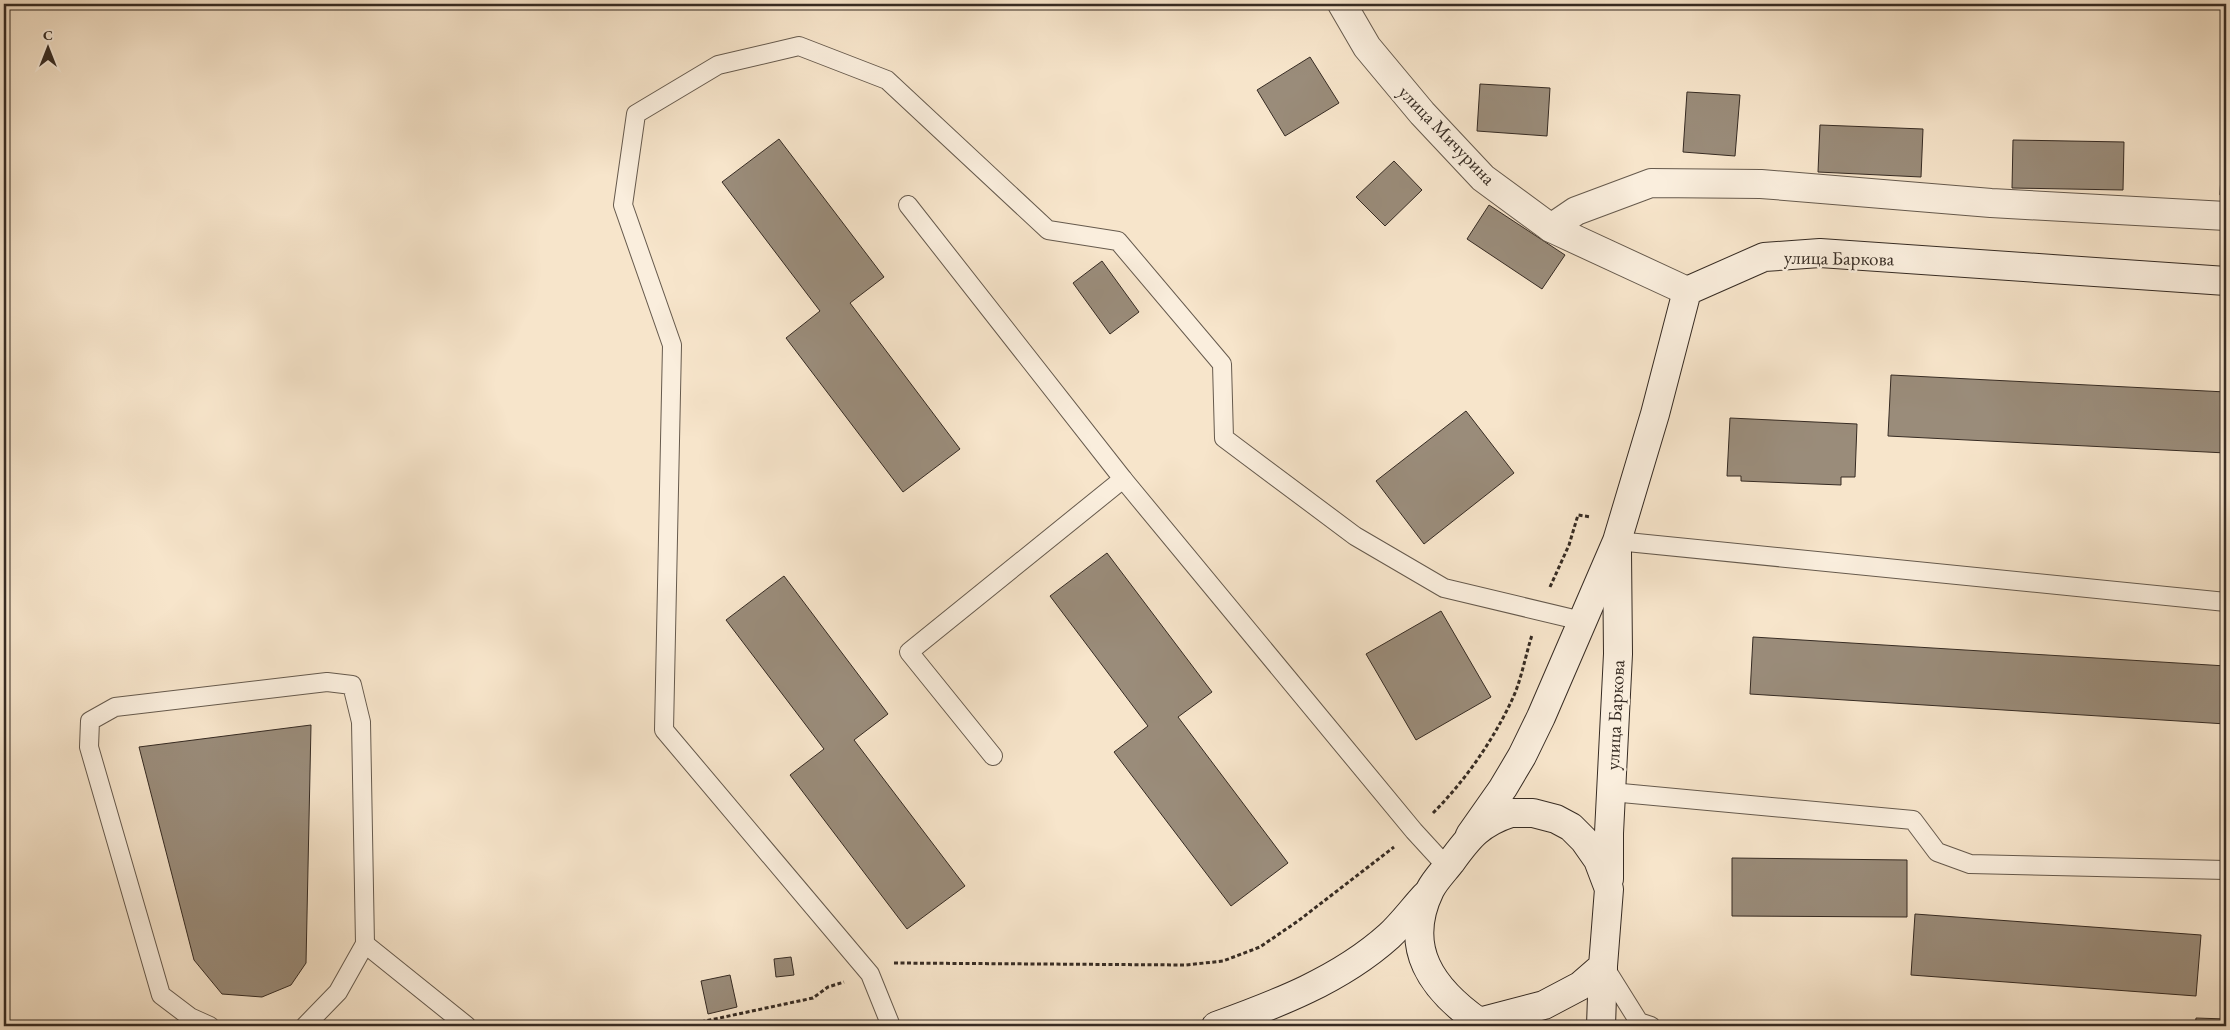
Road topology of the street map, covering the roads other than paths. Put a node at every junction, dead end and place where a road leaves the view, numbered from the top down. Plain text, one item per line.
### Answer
1 (1342, 4) edge
2 (908, 205) dead end
3 (2226, 216) edge
4 (1551, 228) junction
5 (2226, 281) edge
6 (1687, 291) junction
7 (1123, 480) junction
8 (1620, 531) junction
9 (2226, 602) edge
10 (1582, 621) junction
11 (993, 756) dead end
12 (1611, 792) junction
13 (1470, 835) junction
14 (1447, 867) junction
15 (2226, 870) edge
16 (1431, 889) junction
17 (1609, 889) junction
18 (366, 944) junction
19 (1604, 966) junction
20 (1483, 1024) edge
21 (210, 1026) edge
22 (305, 1026) edge
23 (467, 1026) edge
24 (890, 1026) edge
25 (1216, 1026) edge
26 (1447, 1026) edge
27 (1601, 1026) edge
28 (1650, 1026) edge

1 - 4 main road, улица Мичурина
2 - 7 lane
3 - 4 main road
4 - 6 main road, улица Мичурина
5 - 6 main road, улица Баркова
6 - 8 main road, улица Баркова
7 - 11 lane
7 - 14 lane
8 - 9 lane
8 - 10 main road, улица Баркова
8 - 12 main road, улица Баркова
10 - 13 main road, улица Баркова
10 - 24 lane
12 - 15 lane
12 - 17 main road, улица Баркова
13 - 14 main road, улица Баркова
13 - 17 main road
14 - 16 main road, улица Баркова
16 - 20 main road
16 - 25 main road
17 - 19 main road, улица Баркова
18 - 21 lane
18 - 22 lane
18 - 23 lane
19 - 20 main road
19 - 27 main road, улица Баркова
19 - 28 lane
20 - 26 main road

